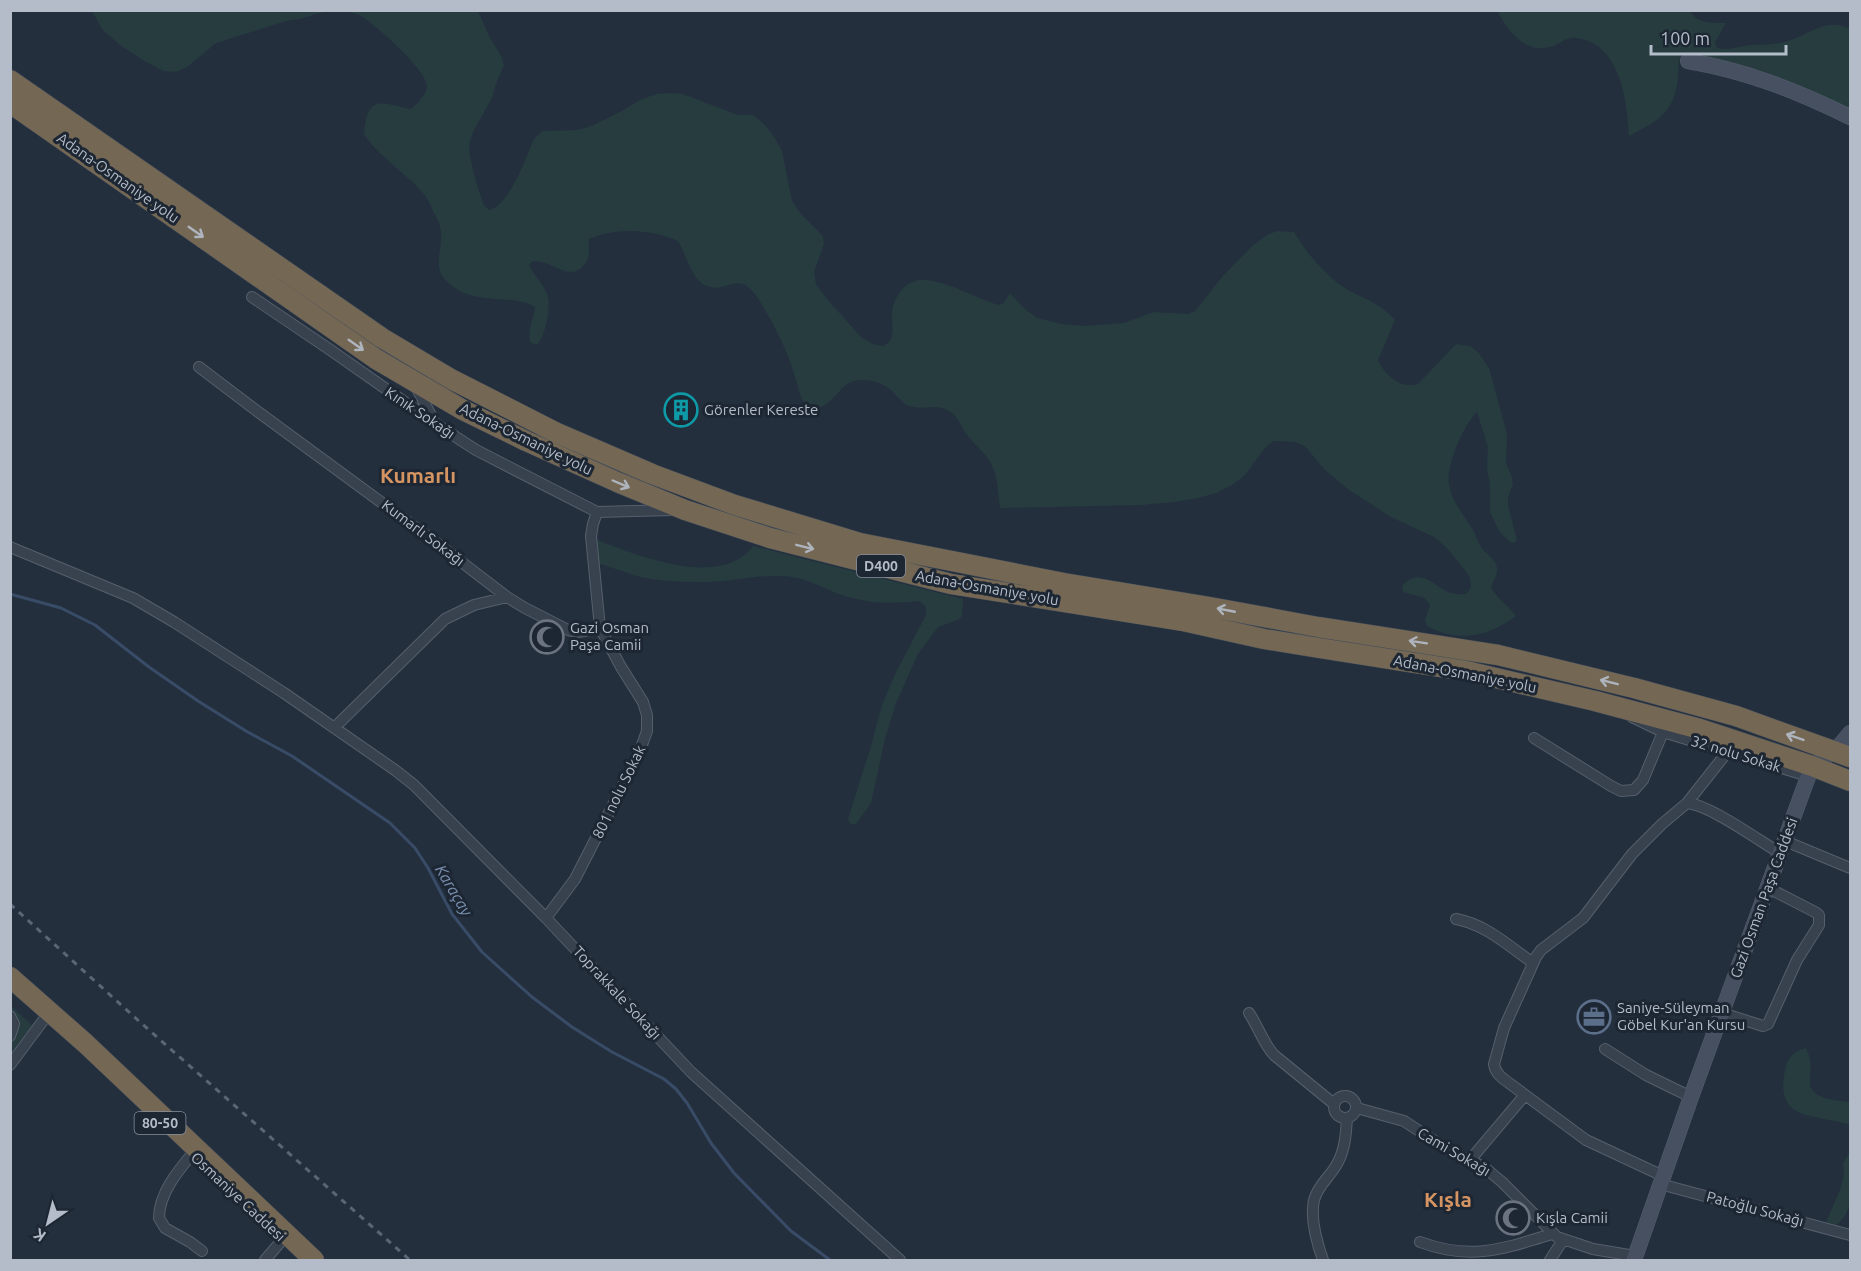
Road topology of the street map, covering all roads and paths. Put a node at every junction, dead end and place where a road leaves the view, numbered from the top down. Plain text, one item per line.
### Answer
1 (1688, 61) dead end
2 (10, 80) edge
3 (10, 103) edge
4 (1851, 117) edge
5 (252, 297) dead end
6 (199, 367) dead end
7 (414, 383) junction
8 (436, 424) junction
9 (685, 510) junction
10 (597, 512) junction
11 (10, 547) edge
12 (507, 597) junction
13 (600, 628) junction
14 (1611, 705) junction
15 (334, 728) junction
16 (1663, 732) junction
17 (1851, 733) edge
18 (1534, 738) dead end
19 (1732, 747) junction
20 (1843, 754) edge
21 (1810, 771) junction
22 (1851, 781) edge
23 (1687, 803) junction
24 (1783, 847) junction
25 (1851, 868) edge
26 (1768, 888) junction
27 (546, 918) junction
28 (1456, 919) dead end
29 (1533, 963) junction
30 (10, 977) edge
31 (10, 988) edge
32 (1249, 1012) dead end
33 (1722, 1013) junction
34 (10, 1016) edge
35 (45, 1018) junction
36 (10, 1036) edge
37 (1605, 1049) dead end
38 (10, 1065) edge
39 (1525, 1095) junction
40 (1691, 1097) junction
41 (1334, 1104) junction
42 (1357, 1108) junction
43 (1347, 1118) junction
44 (192, 1154) junction
45 (1470, 1160) junction
46 (1662, 1180) junction
47 (1552, 1234) junction
48 (1851, 1235) edge
49 (283, 1239) junction
50 (1563, 1240) junction
51 (1420, 1242) dead end
52 (202, 1251) dead end
53 (1602, 1256) edge
54 (1634, 1258) edge
55 (265, 1260) edge
56 (306, 1260) edge
57 (314, 1260) edge
58 (900, 1260) edge
59 (1323, 1260) edge
60 (1550, 1260) edge

1 - 4 street
20 -> 2 highway, Adana-Osmaniye yolu / D400
3 -> 7 highway, Adana-Osmaniye yolu / D400
5 - 8 street, Kınık Sokağı
6 - 12 street, Kumarlı Sokağı
7 - 8 street
7 -> 9 highway, Adana-Osmaniye yolu / D400
8 - 10 street, Kınık Sokağı
9 - 10 street, Kınık Sokağı
9 -> 14 highway, Adana-Osmaniye yolu / D400
10 - 13 street
11 - 15 street, Toprakkale Sokağı
12 - 13 street, Kumarlı Sokağı
12 - 15 street
13 - 27 street, 801 nolu Sokak
14 - 16 street, 32 nolu Sokak
14 - 19 highway, Adana-Osmaniye yolu / D400
15 - 27 street, Toprakkale Sokağı
16 - 18 street
16 - 19 street, 32 nolu Sokak
17 - 20 street
19 - 21 highway, Adana-Osmaniye yolu / D400
19 - 23 street
20 - 21 street
21 - 22 highway, Adana-Osmaniye yolu / D400
21 - 24 street, Gazi Osman Paşa Caddesi
23 - 24 street
23 - 29 street
24 - 25 street
24 - 26 street, Gazi Osman Paşa Caddesi
26 - 33 street, Gazi Osman Paşa Caddesi
26 - 33 street
27 - 58 street, Toprakkale Sokağı
28 - 29 street
29 - 39 street, Patoğlu Sokağı
30 - 57 highway
31 - 35 highway, Osmaniye Caddesi / 80-50
32 - 41 street
33 - 40 street, Gazi Osman Paşa Caddesi
34 - 36 street
35 - 38 street
35 - 44 highway, Osmaniye Caddesi / 80-50
37 - 40 street
39 - 45 street
39 - 46 street, Patoğlu Sokağı
40 - 46 street, Gazi Osman Paşa Caddesi
41 - 42 street
41 - 43 street
42 - 43 street
42 - 45 street, Cami Sokağı
43 - 59 street
44 - 49 highway, Osmaniye Caddesi / 80-50
44 - 52 street
45 - 47 street, Cami Sokağı
46 - 48 street, Patoğlu Sokağı
46 - 54 street, Gazi Osman Paşa Caddesi
47 - 50 street, Cami Sokağı
47 - 51 street
49 - 55 street
49 - 56 highway, Osmaniye Caddesi / 80-50
50 - 53 street, Cami Sokağı
50 - 60 street
53 - 54 street, Cami Sokağı

